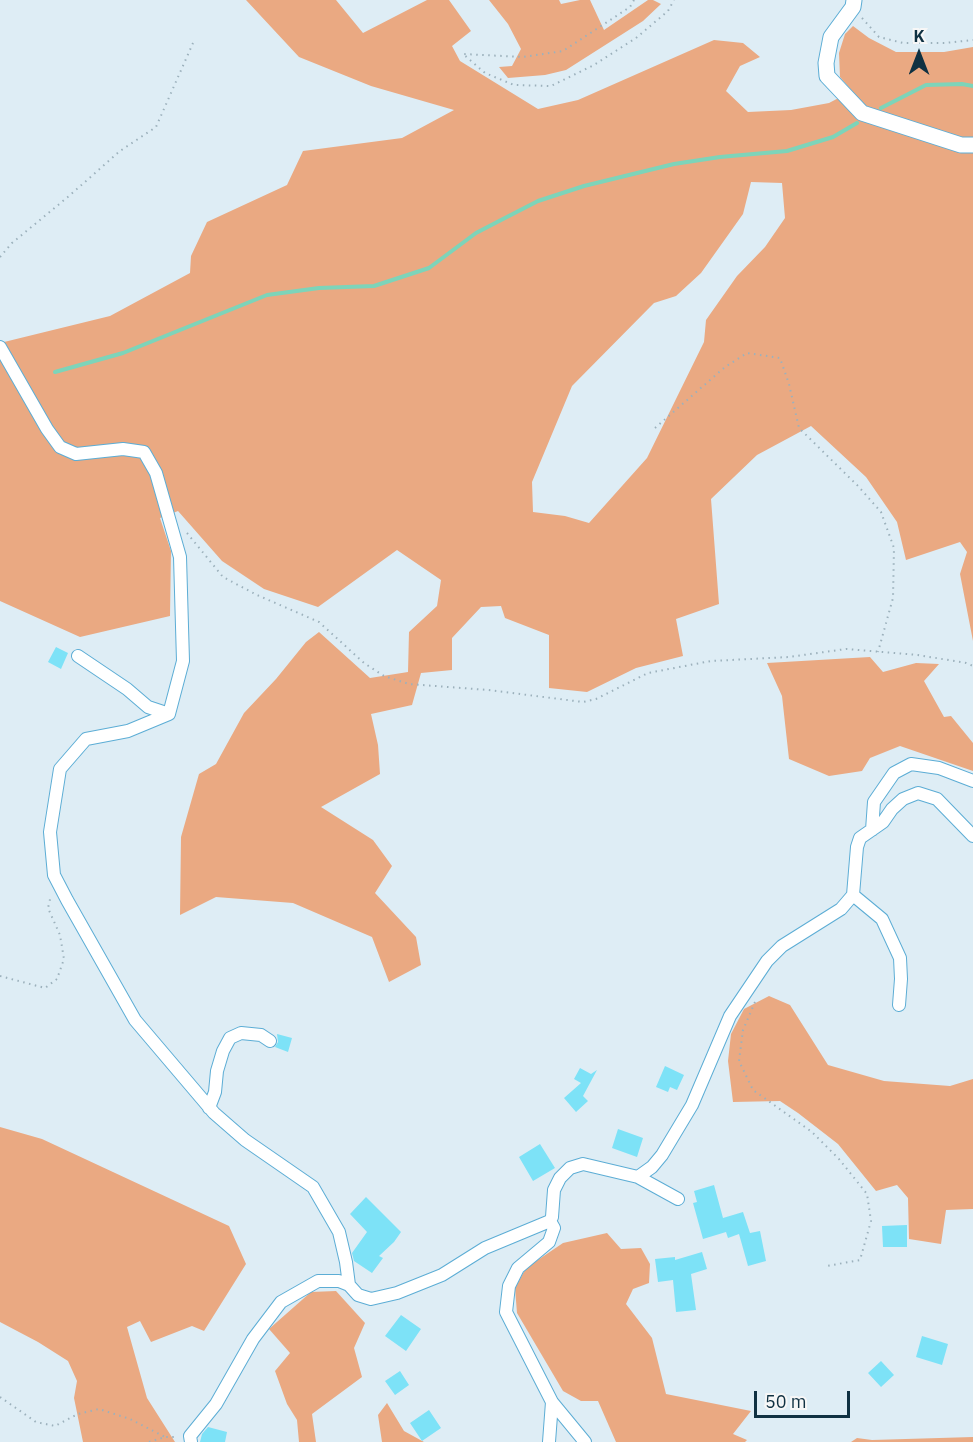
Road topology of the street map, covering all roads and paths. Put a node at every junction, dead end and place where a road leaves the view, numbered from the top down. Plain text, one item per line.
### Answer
1 (634, 0) edge
2 (674, 0) edge
3 (853, 4) edge
4 (973, 40) edge
5 (193, 43) dead end
6 (973, 145) edge
7 (0, 256) edge
8 (0, 346) edge
9 (654, 428) dead end
10 (183, 529) dead end
11 (878, 652) junction
12 (78, 656) dead end
13 (973, 666) edge
14 (169, 714) junction
15 (973, 781) edge
16 (872, 830) junction
17 (973, 836) edge
18 (54, 875) junction
19 (853, 895) junction
20 (0, 976) edge
21 (758, 996) dead end
22 (899, 1005) dead end
23 (270, 1041) dead end
24 (209, 1108) junction
25 (638, 1177) junction
26 (678, 1198) dead end
27 (550, 1221) junction
28 (827, 1266) dead end
29 (349, 1285) junction
30 (0, 1397) edge
31 (552, 1402) junction
32 (165, 1437) junction
33 (191, 1439) edge
34 (149, 1442) edge
35 (549, 1442) edge
36 (585, 1442) edge

1 - 2 path
3 - 4 path
3 - 6 street
5 - 7 path
8 - 14 street
9 - 11 path
10 - 11 path
11 - 13 path
12 - 14 street
14 - 18 street
15 - 16 street
16 - 17 street
16 - 19 street
18 - 20 path
18 - 24 street
19 - 22 street
19 - 25 street
21 - 28 path
23 - 24 street
24 - 29 street
25 - 26 street
25 - 27 street
27 - 29 street
27 - 31 street
29 - 33 street
30 - 32 path
31 - 35 street
31 - 36 street
32 - 33 path
32 - 34 path

